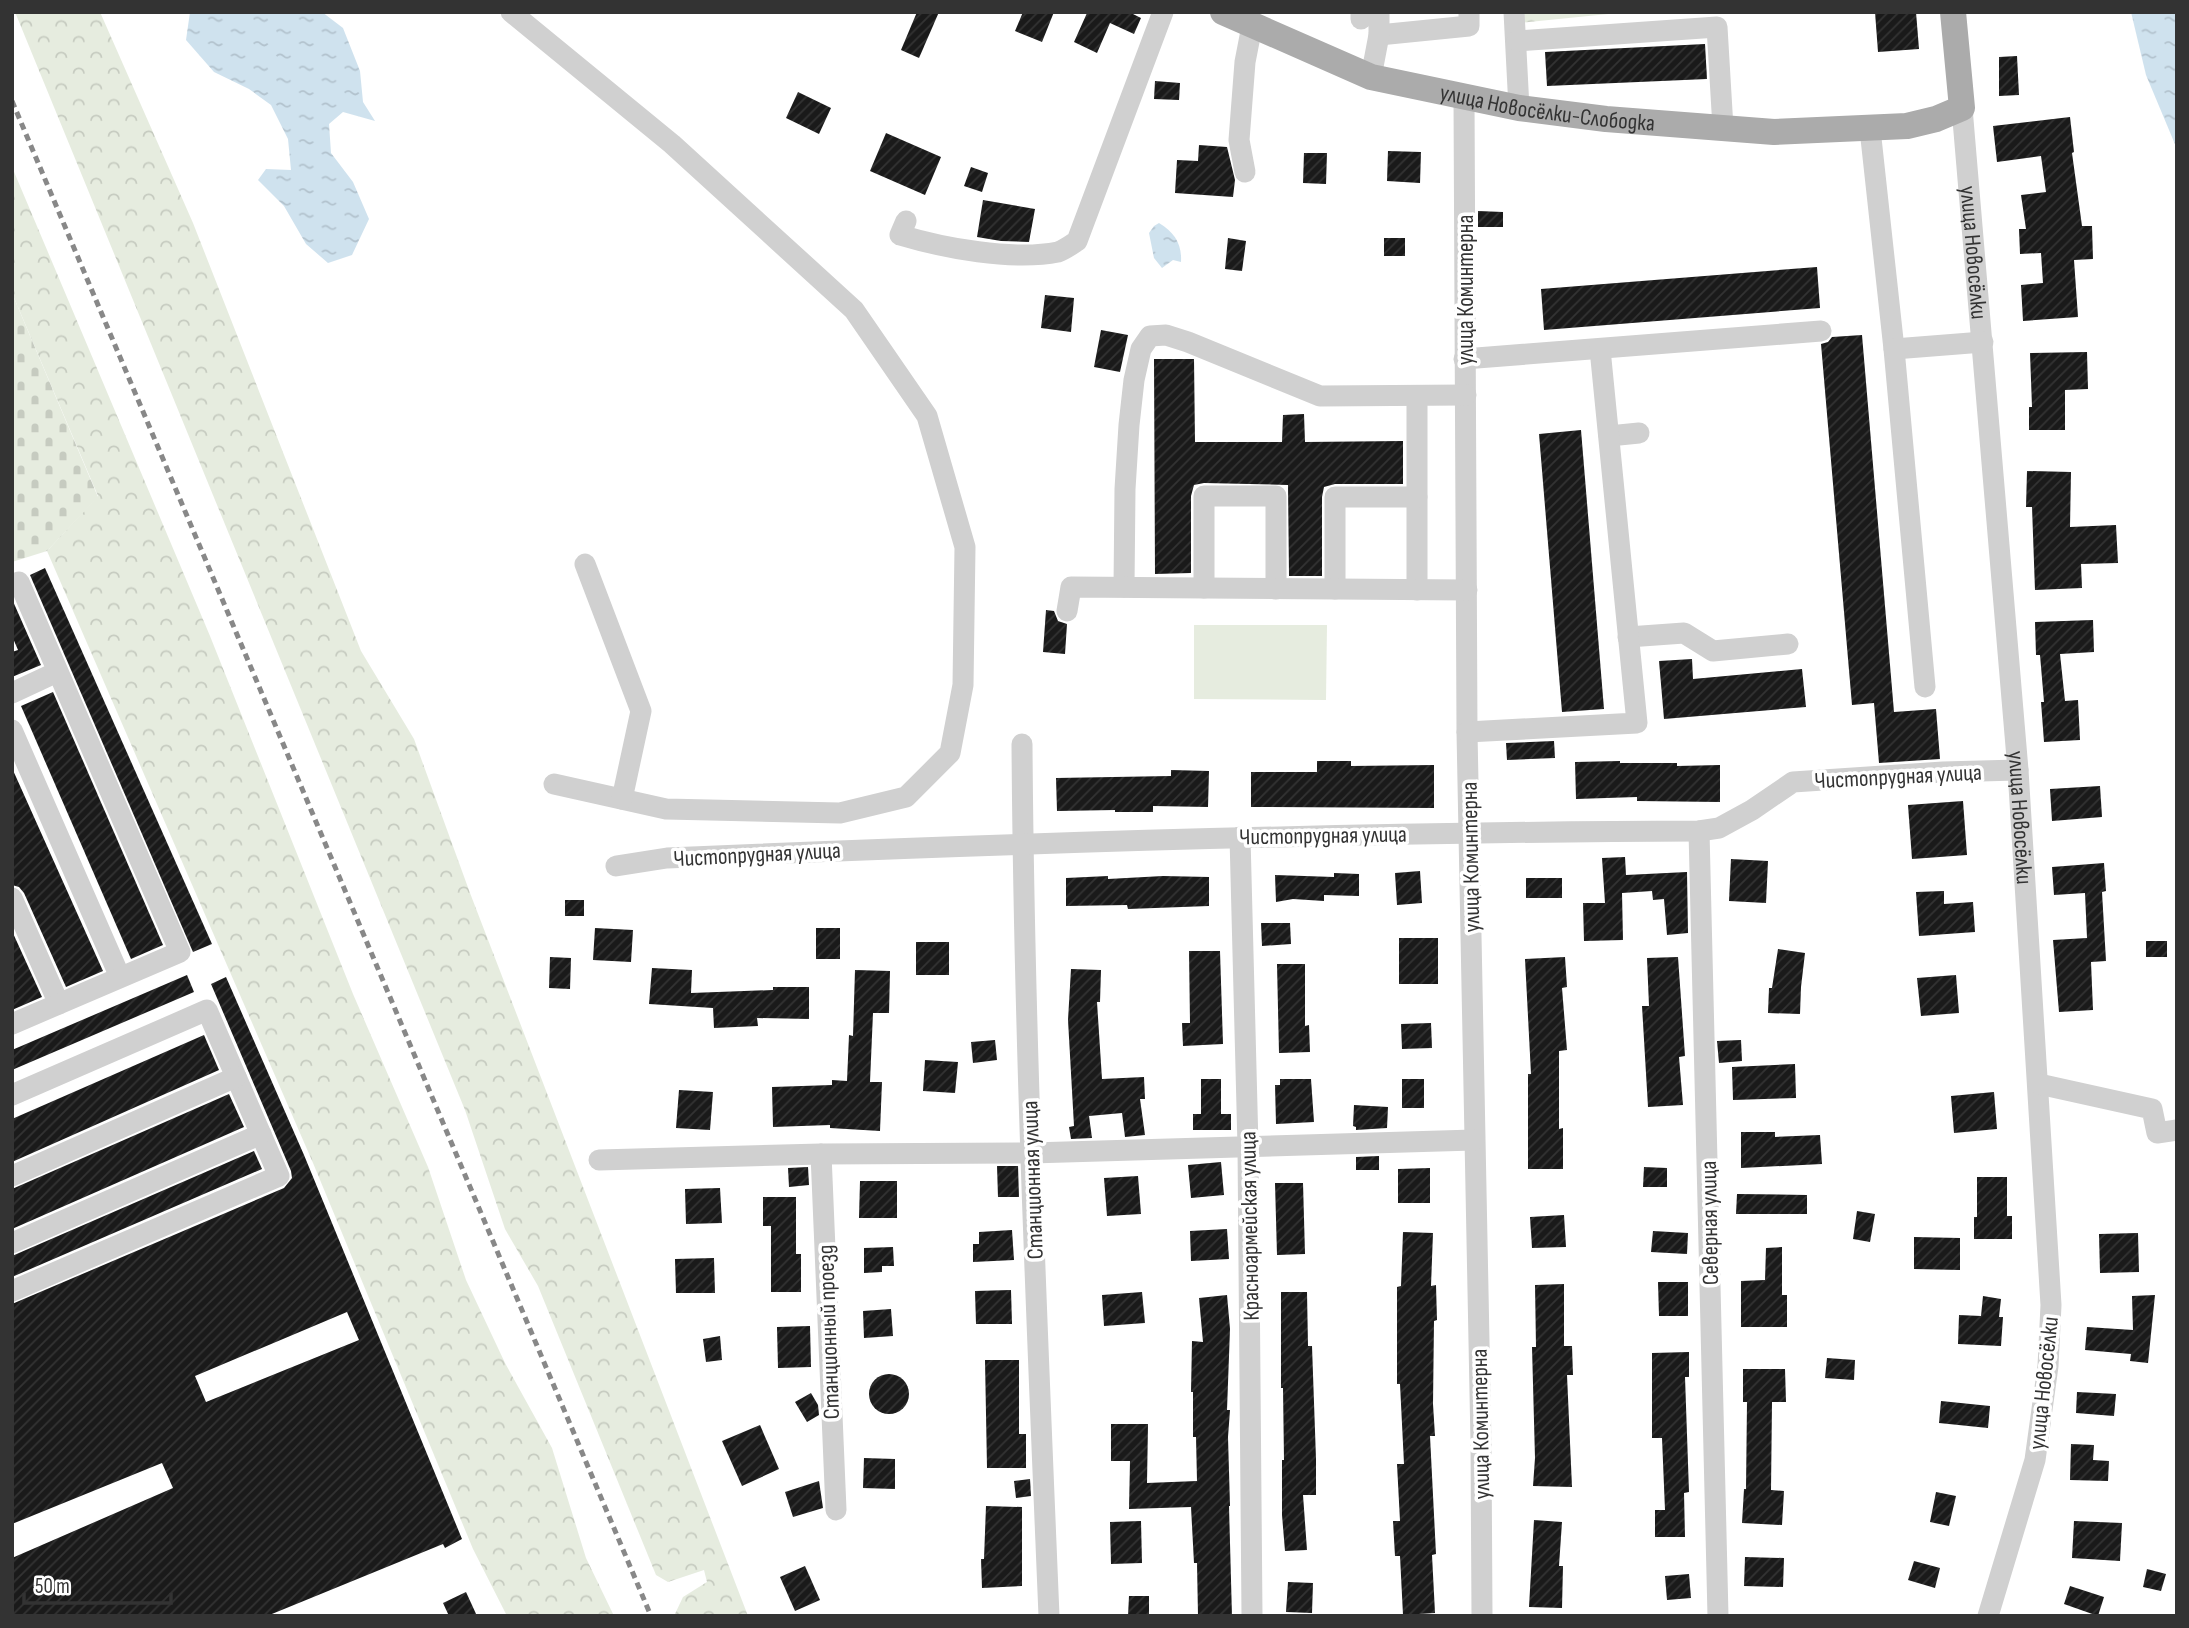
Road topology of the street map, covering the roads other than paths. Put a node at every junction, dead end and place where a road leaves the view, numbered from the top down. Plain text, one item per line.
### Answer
1 (510, 12) edge
2 (1163, 12) edge
3 (1223, 12) edge
4 (1469, 12) edge
5 (1514, 12) edge
6 (1952, 12) edge
7 (1367, 14) edge
8 (1428, 21) edge
9 (1252, 26) junction
10 (1379, 35) junction
11 (1517, 41) junction
12 (1371, 77) junction
13 (1464, 98) junction
14 (1520, 108) junction
15 (1962, 108) junction
16 (1723, 128) junction
17 (1878, 129) junction
18 (1245, 172) dead end
19 (906, 221) dead end
20 (1821, 331) dead end
21 (1983, 342) junction
22 (1600, 349) junction
23 (1894, 349) junction
24 (1464, 359) junction
25 (1466, 395) junction
26 (1417, 396) junction
27 (1639, 433) dead end
28 (1609, 436) junction
29 (1417, 497) junction
30 (585, 564) dead end
31 (19, 582) dead end
32 (1124, 587) junction
33 (1205, 588) junction
34 (1276, 589) junction
35 (1335, 589) junction
36 (1417, 590) junction
37 (1466, 590) junction
38 (1067, 611) dead end
39 (1628, 638) junction
40 (1788, 645) dead end
41 (57, 672) junction
42 (1925, 687) dead end
43 (12, 693) edge
44 (12, 730) edge
45 (1467, 732) junction
46 (1022, 744) dead end
47 (2018, 770) junction
48 (554, 784) dead end
49 (622, 799) junction
50 (1469, 831) junction
51 (1699, 831) junction
52 (1240, 837) junction
53 (1022, 843) junction
54 (616, 866) dead end
55 (12, 898) edge
56 (120, 977) junction
57 (59, 1004) junction
58 (12, 1024) edge
59 (236, 1077) junction
60 (2039, 1084) junction
61 (12, 1095) edge
62 (2177, 1130) edge
63 (261, 1134) junction
64 (1474, 1140) junction
65 (1248, 1146) junction
66 (1031, 1153) junction
67 (821, 1154) junction
68 (599, 1160) dead end
69 (12, 1176) edge
70 (12, 1243) edge
71 (12, 1291) edge
72 (836, 1510) dead end
73 (1049, 1616) edge
74 (1252, 1616) edge
75 (1482, 1616) edge
76 (1718, 1616) edge
77 (1988, 1616) edge

1 - 49 street
2 - 19 street
3 - 9 main road, улица Новосёлки-Слободка
4 - 8 street
5 - 11 street
6 - 15 main road, улица Новосёлки
7 - 10 street
8 - 10 street
9 - 12 main road, улица Новосёлки-Слободка
9 - 18 street
10 - 12 street
11 - 14 street
11 - 16 street
12 - 13 main road, улица Новосёлки-Слободка
13 - 14 main road, улица Новосёлки-Слободка
13 - 24 street, улица Коминтерна
14 - 16 main road, улица Новосёлки-Слободка
15 - 17 main road, улица Новосёлки-Слободка
15 - 21 street, улица Новосёлки
16 - 17 main road, улица Новосёлки-Слободка
17 - 23 street
20 - 22 street
21 - 23 street
21 - 47 street, улица Новосёлки
22 - 24 street
22 - 28 street
23 - 42 street
24 - 25 street, улица Коминтерна
25 - 26 street
25 - 37 street, улица Коминтерна
26 - 29 street
26 - 32 street
27 - 28 street
28 - 39 street
29 - 35 street
29 - 36 street
30 - 49 street
31 - 41 street
32 - 33 street
32 - 38 street
33 - 34 street
33 - 34 street
34 - 35 street
35 - 36 street
36 - 37 street
37 - 45 street, улица Коминтерна
39 - 40 street
39 - 45 street
41 - 43 street
41 - 56 street
44 - 56 street
45 - 50 street, улица Коминтерна
46 - 53 street, Станционная улица
47 - 51 street, Чистопрудная улица
47 - 60 street, улица Новосёлки
48 - 49 street
50 - 51 street, Чистопрудная улица
50 - 52 street, Чистопрудная улица
50 - 64 street, улица Коминтерна
51 - 76 street, Северная улица
52 - 53 street, Чистопрудная улица
52 - 65 street, Красноармейская улица
53 - 54 street, Чистопрудная улица
53 - 66 street, Станционная улица
55 - 57 street
56 - 57 street
57 - 58 street
59 - 61 street
59 - 63 street
59 - 69 street
60 - 62 street
60 - 77 street, улица Новосёлки
63 - 70 street
63 - 71 street
64 - 65 street
64 - 75 street, улица Коминтерна
65 - 66 street
65 - 74 street, Красноармейская улица
66 - 67 street
66 - 73 street, Станционная улица
67 - 68 street
67 - 72 street, Станционный проезд

